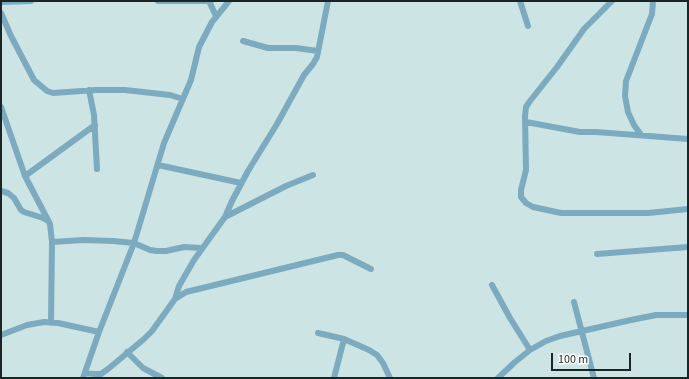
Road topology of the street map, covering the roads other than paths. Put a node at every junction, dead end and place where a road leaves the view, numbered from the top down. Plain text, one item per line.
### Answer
1 (31, 1) edge
2 (158, 1) edge
3 (210, 1) edge
4 (229, 1) edge
5 (328, 1) edge
6 (520, 1) edge
7 (612, 1) edge
8 (653, 1) edge
9 (1, 2) edge
10 (1, 13) edge
11 (216, 16) junction
12 (528, 26) dead end
13 (242, 41) dead end
14 (318, 51) junction
15 (89, 90) junction
16 (182, 98) junction
17 (1, 107) edge
18 (526, 122) junction
19 (95, 125) junction
20 (641, 135) junction
21 (688, 139) edge
22 (158, 165) junction
23 (97, 169) dead end
24 (313, 175) dead end
25 (25, 176) junction
26 (241, 183) junction
27 (1, 191) edge
28 (688, 209) edge
29 (225, 217) junction
30 (48, 221) junction
31 (52, 242) junction
32 (134, 243) junction
33 (688, 247) edge
34 (201, 248) junction
35 (597, 254) dead end
36 (371, 269) dead end
37 (492, 285) dead end
38 (175, 299) junction
39 (574, 302) dead end
40 (688, 314) edge
41 (51, 323) junction
42 (99, 332) junction
43 (582, 332) junction
44 (318, 333) dead end
45 (1, 335) edge
46 (344, 339) junction
47 (530, 350) junction
48 (127, 352) junction
49 (150, 372) junction
50 (84, 375) edge
51 (147, 378) edge
52 (162, 378) edge
53 (334, 378) edge
54 (390, 378) edge
55 (498, 378) edge
56 (594, 378) edge

1 - 9 street
2 - 3 street
3 - 11 street
4 - 11 street
5 - 14 street
6 - 12 street
7 - 18 street
8 - 20 street
10 - 15 street
11 - 16 street
13 - 14 street
14 - 26 street
15 - 16 street
15 - 19 street
16 - 22 street
17 - 25 street
18 - 20 street
18 - 28 street
19 - 23 street
19 - 25 street
20 - 21 street
22 - 26 street
22 - 32 street
24 - 29 street
25 - 30 street
26 - 29 street
27 - 30 street
29 - 34 street
30 - 31 street
31 - 32 street
31 - 41 street
32 - 34 street
32 - 42 street
33 - 35 street
34 - 38 street
36 - 38 street
37 - 47 street
38 - 48 street
39 - 43 street
40 - 43 street
41 - 42 street
41 - 45 street
42 - 50 street
43 - 47 street
43 - 56 street
44 - 46 street
46 - 53 street
46 - 54 street
47 - 55 street
48 - 49 street
48 - 50 street
49 - 51 street
49 - 52 street

